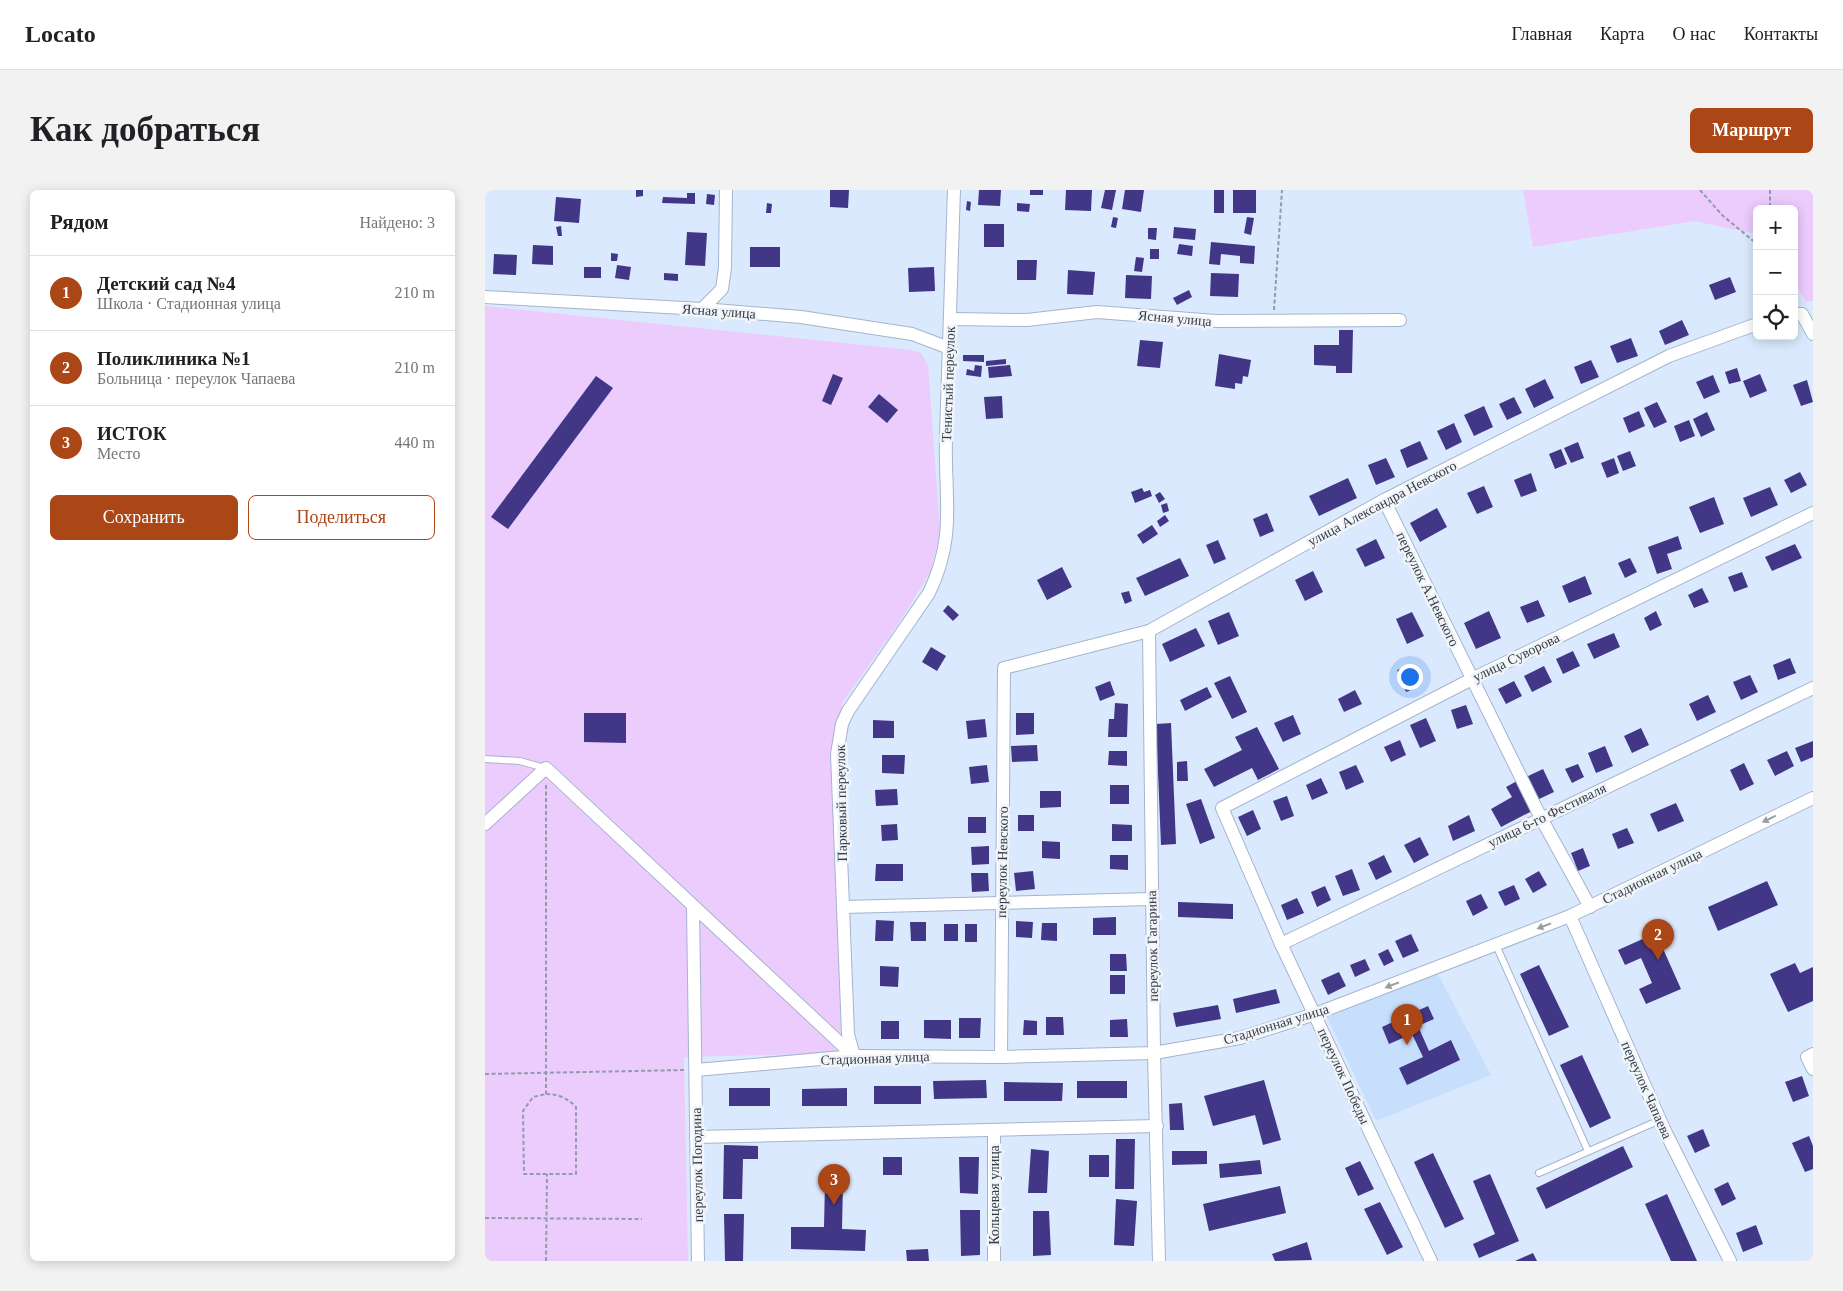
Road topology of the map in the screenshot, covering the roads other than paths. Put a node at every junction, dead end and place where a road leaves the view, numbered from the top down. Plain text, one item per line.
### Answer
1 (726, 190) edge
2 (954, 190) edge
3 (485, 297) edge
4 (702, 309) junction
5 (1803, 314) edge
6 (950, 319) junction
7 (1400, 320) dead end
8 (1753, 325) edge
9 (1813, 334) edge
10 (949, 348) junction
11 (1384, 500) junction
12 (1813, 512) edge
13 (937, 576) joint
14 (1149, 631) junction
15 (1004, 668) joint
16 (1472, 678) junction
17 (1813, 688) edge
18 (485, 759) edge
19 (546, 768) junction
20 (1813, 798) edge
21 (1222, 808) joint
22 (1541, 818) junction
23 (485, 824) edge
24 (1151, 900) junction
25 (1001, 903) junction
26 (693, 907) junction
27 (843, 907) junction
28 (1590, 907) junction
29 (1570, 916) junction
30 (1281, 944) junction
31 (1496, 945) junction
32 (1315, 1014) junction
33 (1153, 1053) junction
34 (854, 1056) junction
35 (1810, 1056) edge
36 (1001, 1057) junction
37 (1813, 1069) edge
38 (696, 1070) junction
39 (1660, 1120) junction
40 (1157, 1126) junction
41 (994, 1130) junction
42 (697, 1137) junction
43 (1588, 1151) junction
44 (1539, 1173) dead end
45 (698, 1261) edge
46 (994, 1261) edge
47 (1159, 1261) edge
48 (1431, 1261) edge
49 (1730, 1261) edge

1 - 4 street
2 - 6 street, Тенистый переулок
3 - 4 street, Ясная улица
4 - 10 street, Ясная улица
5 - 9 street
6 - 7 street, Ясная улица
6 - 10 street, Тенистый переулок
8 - 11 street, улица Александра Невского
10 - 13 street, Тенистый переулок
11 - 14 street, улица Александра Невского
11 - 16 street, переулок А.Невского
12 - 16 street, улица Суворова
13 - 27 street, Парковый переулок
14 - 15 street, улица Александра Невского
14 - 24 street, переулок Гагарина
15 - 25 street, переулок Невского
16 - 21 street, улица Суворова
16 - 22 street, переулок А.Невского
17 - 22 street, улица 6-го Фестиваля
18 - 19 lane
19 - 23 street
19 - 26 street
20 -> 28 street, Стадионная улица
21 - 30 street, переулок Победы
22 - 28 street, переулок А.Невского
22 - 30 street, улица 6-го Фестиваля
24 - 25 street
24 - 33 street, переулок Гагарина
25 - 27 street
25 - 36 street, переулок Невского
26 - 34 street
26 - 38 street, переулок Погодина
27 - 34 street, Парковый переулок
28 - 29 street, Стадионная улица
29 -> 31 street, Стадионная улица
29 - 39 street, переулок Чапаева
30 - 32 street, переулок Победы
31 -> 32 street, Стадионная улица
31 - 43 lane
32 - 33 street, Стадионная улица
32 - 48 street, переулок Победы
33 - 36 street, Стадионная улица
33 - 40 street, переулок Гагарина
34 - 36 street, Стадионная улица
34 - 38 street, Стадионная улица
35 - 37 street
38 - 42 street, переулок Погодина
39 - 43 lane
39 - 49 street, переулок Чапаева
40 - 41 street
40 - 47 street, переулок Гагарина
41 - 42 street
41 - 46 street, Кольцевая улица
42 - 45 street, переулок Погодина
43 - 44 lane

